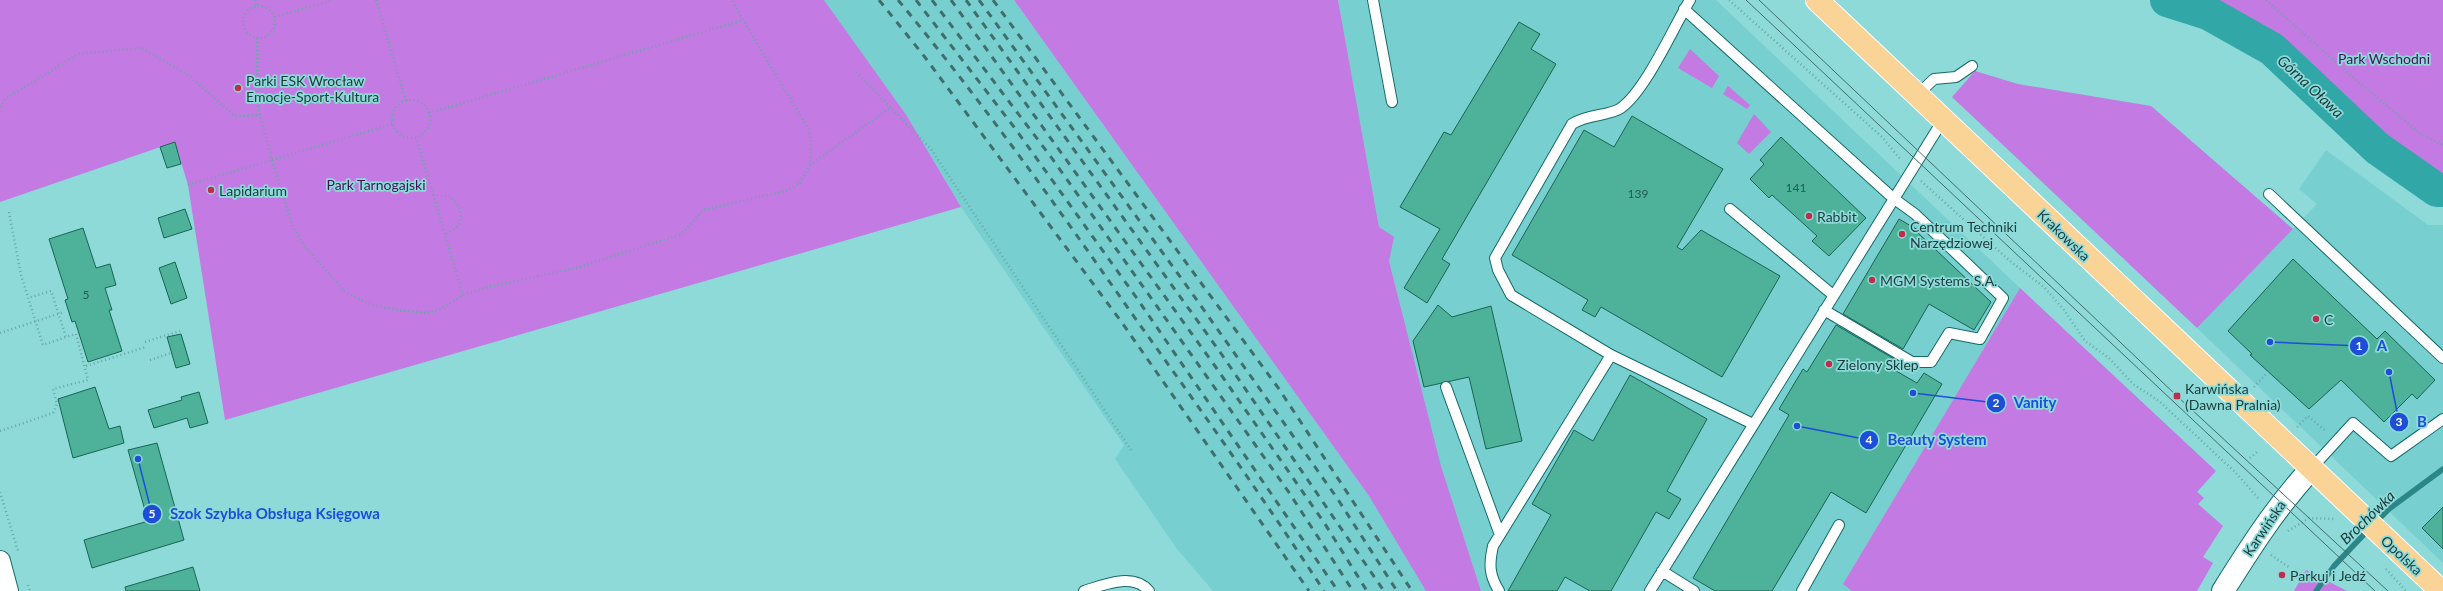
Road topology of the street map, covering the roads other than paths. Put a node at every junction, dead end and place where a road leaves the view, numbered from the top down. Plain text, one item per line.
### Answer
1 (1373, 0) edge
2 (1690, 0) edge
3 (1816, 0) edge
4 (1684, 10) junction
5 (1972, 66) dead end
6 (1917, 95) junction
7 (1392, 102) dead end
8 (1943, 120) junction
9 (2269, 194) dead end
10 (1893, 198) junction
11 (1730, 209) dead end
12 (1833, 295) junction
13 (1824, 310) junction
14 (1612, 355) junction
15 (2443, 358) edge
16 (1446, 387) dead end
17 (2443, 419) edge
18 (1753, 424) junction
19 (2311, 469) junction
20 (1839, 525) dead end
21 (1500, 535) junction
22 (0, 561) edge
23 (1662, 571) junction
24 (8, 591) edge
25 (1084, 591) edge
26 (1149, 591) edge
27 (1499, 591) edge
28 (1650, 591) edge
29 (1694, 591) edge
30 (1802, 591) edge
31 (2223, 591) edge
32 (2441, 591) edge

1 - 7 lane
2 - 4 lane
3 - 6 main road, Krakowska
4 - 10 lane
4 - 14 lane
5 - 6 lane
6 - 8 main road, Krakowska
8 - 10 lane
8 - 19 main road, Krakowska
9 - 15 lane
10 - 12 lane
10 - 13 lane
11 - 12 lane
12 - 13 lane
13 - 18 lane
14 - 18 lane
14 - 21 lane
16 - 21 lane
17 - 19 lane
18 - 23 lane
19 - 31 street, Karwińska
19 - 32 main road, Opolska
20 - 30 lane
21 - 27 lane
22 - 24 street
23 - 28 lane
23 - 29 lane
25 - 26 lane

